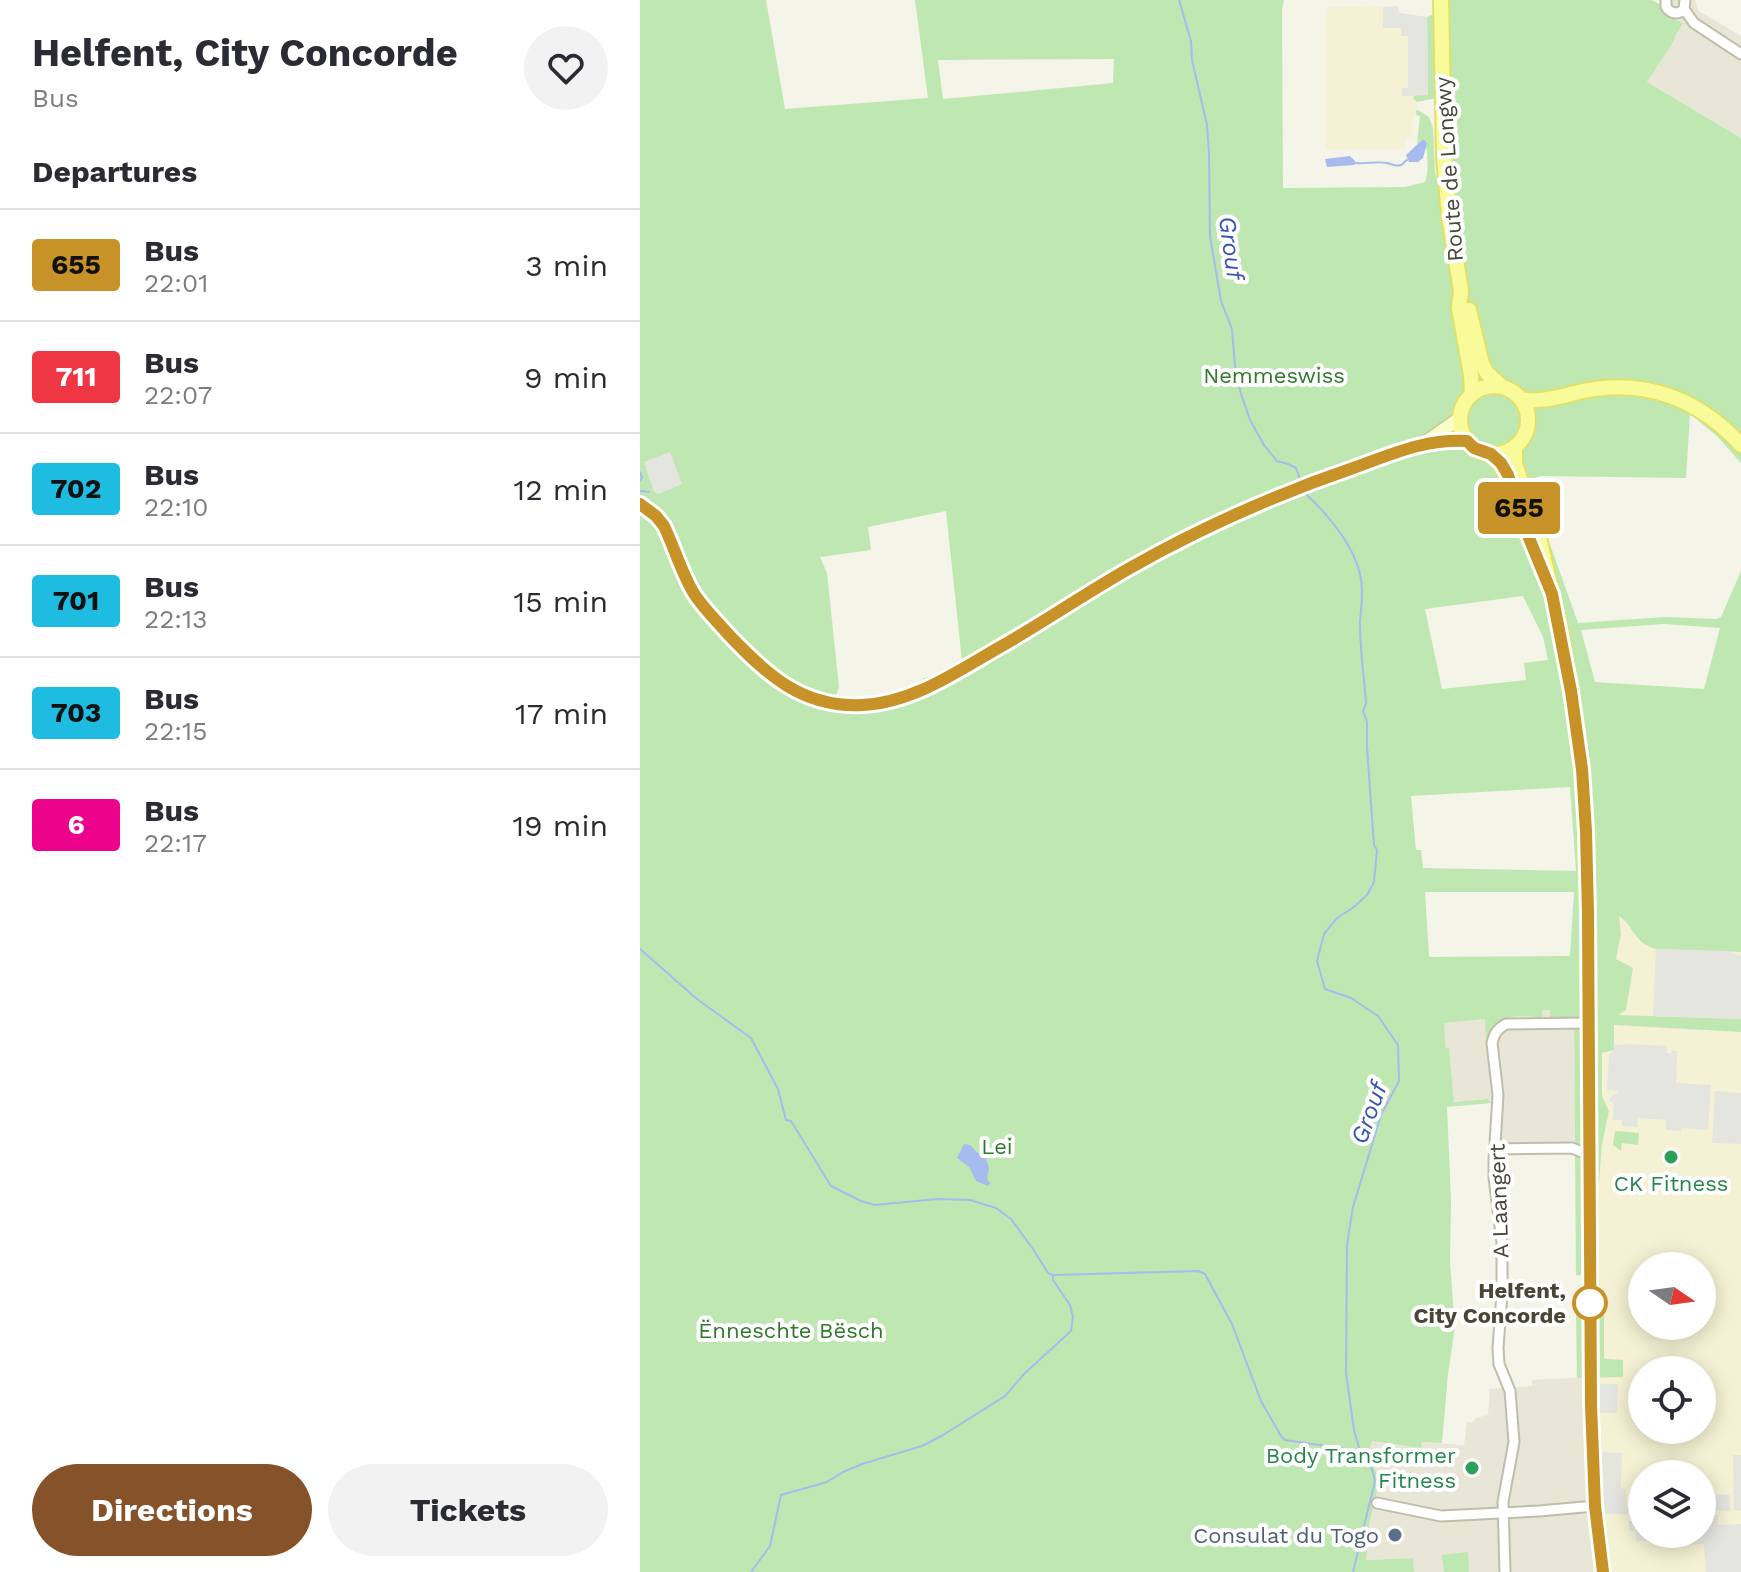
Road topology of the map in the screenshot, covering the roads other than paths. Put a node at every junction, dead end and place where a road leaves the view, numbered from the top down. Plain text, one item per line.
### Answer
1 (1441, 0) edge
2 (1666, 0) edge
3 (1685, 4) edge
4 (1741, 54) edge
5 (1461, 291) junction
6 (1501, 386) junction
7 (1472, 394) junction
8 (1561, 397) junction
9 (1521, 399) junction
10 (1460, 418) junction
11 (1529, 423) junction
12 (1467, 441) junction
13 (1424, 443) junction
14 (1741, 445) edge
15 (1515, 448) junction
16 (1491, 454) junction
17 (640, 504) edge
18 (1552, 594) junction
19 (1588, 1023) junction
20 (1494, 1149) junction
21 (1589, 1155) junction
22 (1377, 1503) dead end
23 (1595, 1506) junction
24 (1503, 1512) junction
25 (1505, 1572) edge
26 (1603, 1572) edge

1 - 5 main road, Route de Longwy
2 - 3 street
3 - 4 street
5 - 6 main road, Route de Longwy
5 - 7 main road, Route de Longwy
6 - 7 main road
6 - 9 main road
7 - 10 main road
8 - 9 main road
8 - 11 main road
8 - 14 main road
9 - 11 main road
10 - 12 main road
10 - 13 main road
11 - 15 main road
12 - 13 main road
12 - 16 main road
13 - 17 main road
15 - 16 main road
15 - 18 main road
16 - 18 main road
18 - 19 main road
19 - 20 street, A Laangert
19 - 21 main road
20 - 21 street
20 - 24 street, A Laangert
21 - 23 main road
22 - 24 street
23 - 24 street
23 - 26 main road
24 - 25 street, A Laangert

